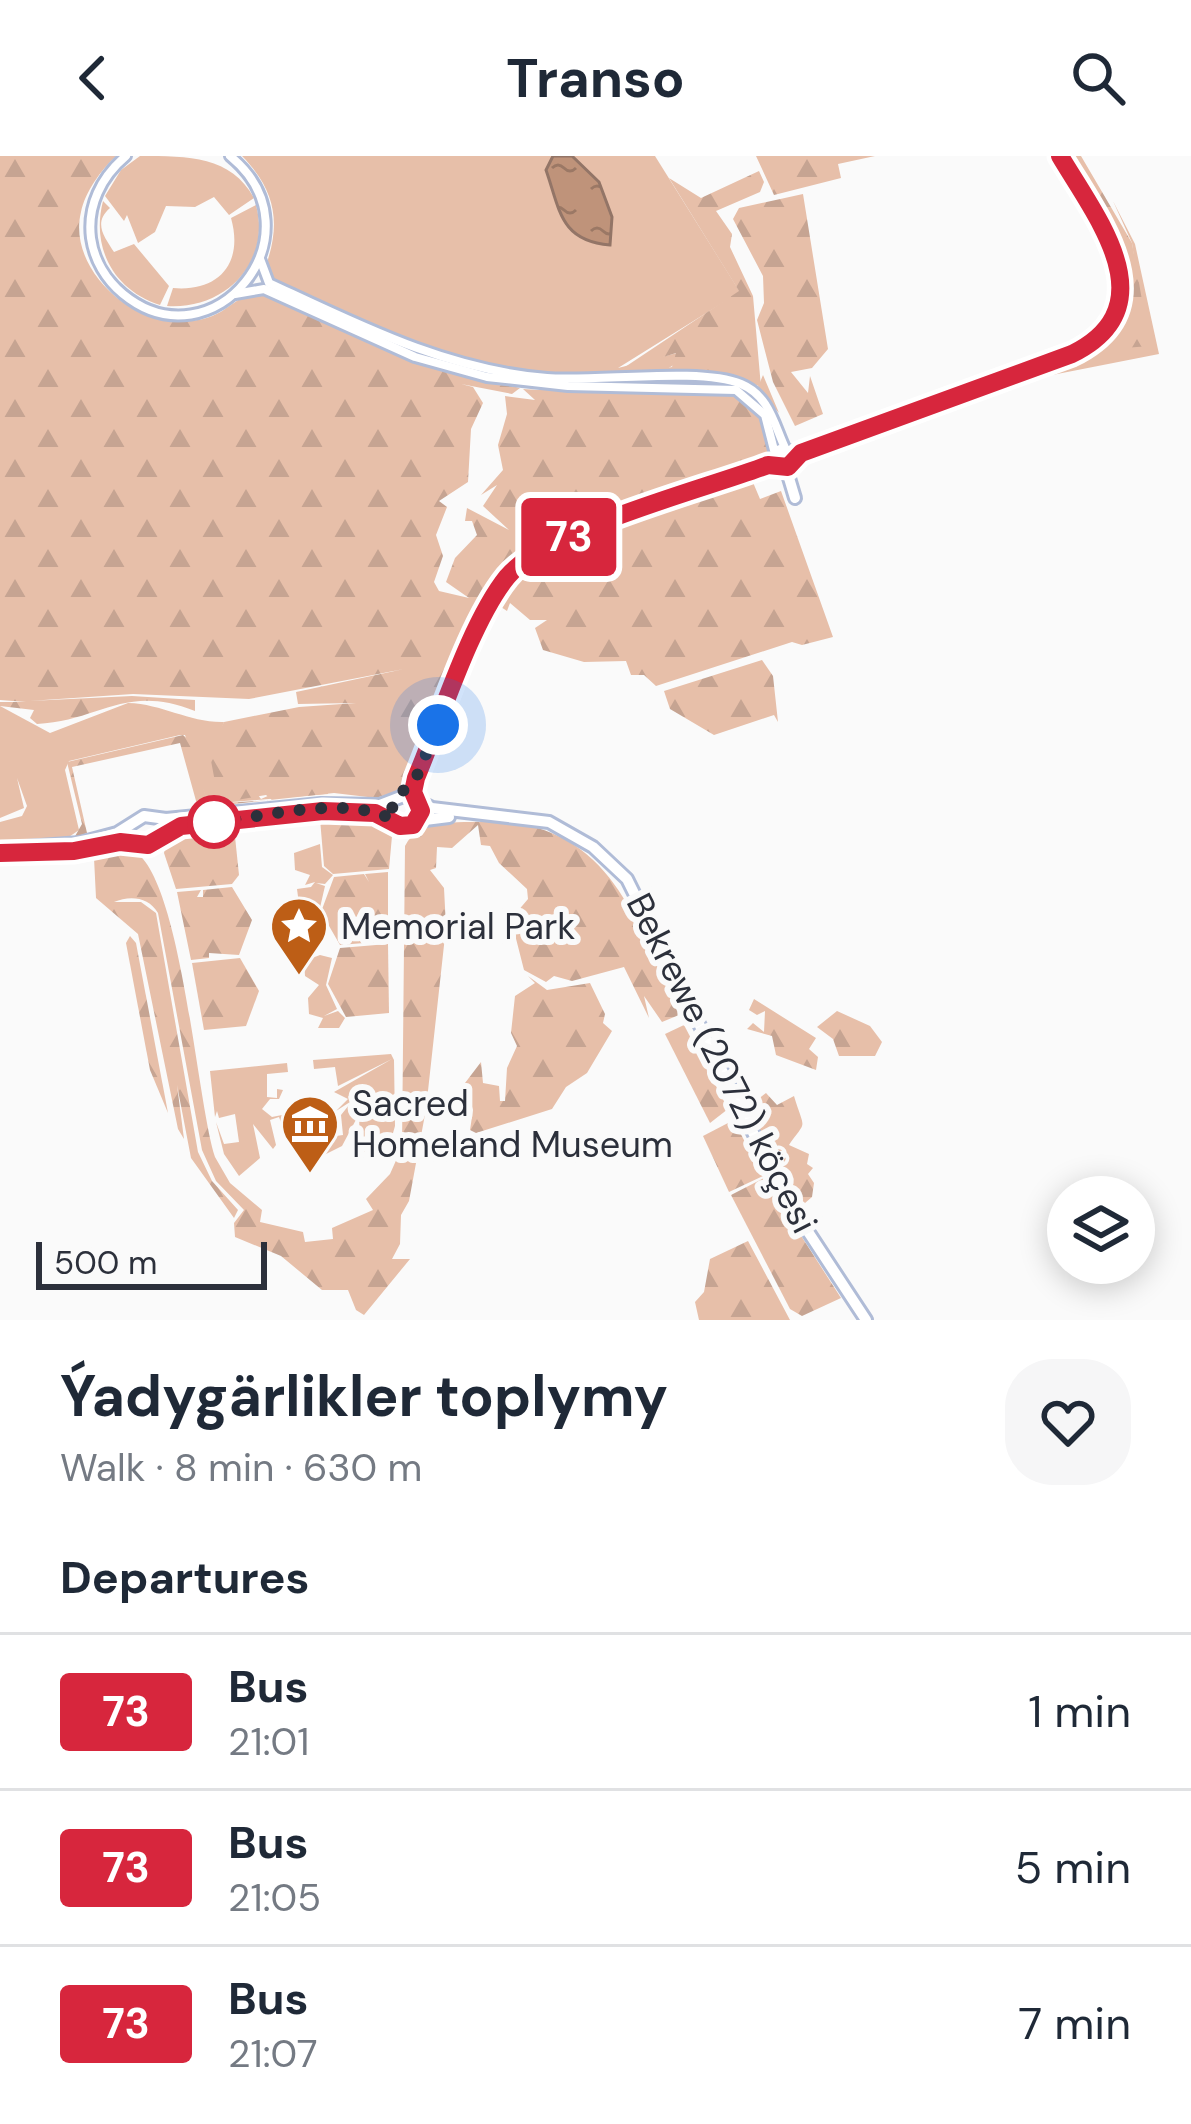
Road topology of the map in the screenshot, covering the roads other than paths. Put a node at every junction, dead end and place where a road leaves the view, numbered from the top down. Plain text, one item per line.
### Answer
1 (126, 156) edge
2 (230, 156) edge
3 (1060, 156) edge
4 (260, 259) junction
5 (235, 294) junction
6 (783, 459) junction
7 (795, 498) dead end
8 (416, 778) junction
9 (399, 797) junction
10 (418, 801) junction
11 (154, 819) junction
12 (393, 820) junction
13 (417, 821) junction
14 (131, 825) junction
15 (158, 836) junction
16 (138, 844) junction
17 (0, 851) edge
18 (864, 1320) edge

1 - 5 street
2 - 4 street
3 - 6 main road
4 - 5 street
4 - 6 street
5 - 6 street
6 - 7 main road
6 - 8 main road
8 - 9 main road
8 - 10 main road
9 - 10 main road, Bekrewe (2072) köçesi
9 - 11 main road, Bekrewe (2072) köçesi
9 - 12 main road
10 - 13 main road
10 - 18 main road, Bekrewe (2072) köçesi
11 - 14 main road, Bekrewe (2072) köçesi
11 - 15 main road
12 - 13 main road, Bekrewe (2072) köçesi
12 - 15 main road, Bekrewe (2072) köçesi
13 - 18 main road, Bekrewe (2072) köçesi
14 - 16 main road
14 - 17 main road, Bekrewe (2072) köçesi
15 - 16 main road, Bekrewe (2072) köçesi
16 - 17 main road, Bekrewe (2072) köçesi

